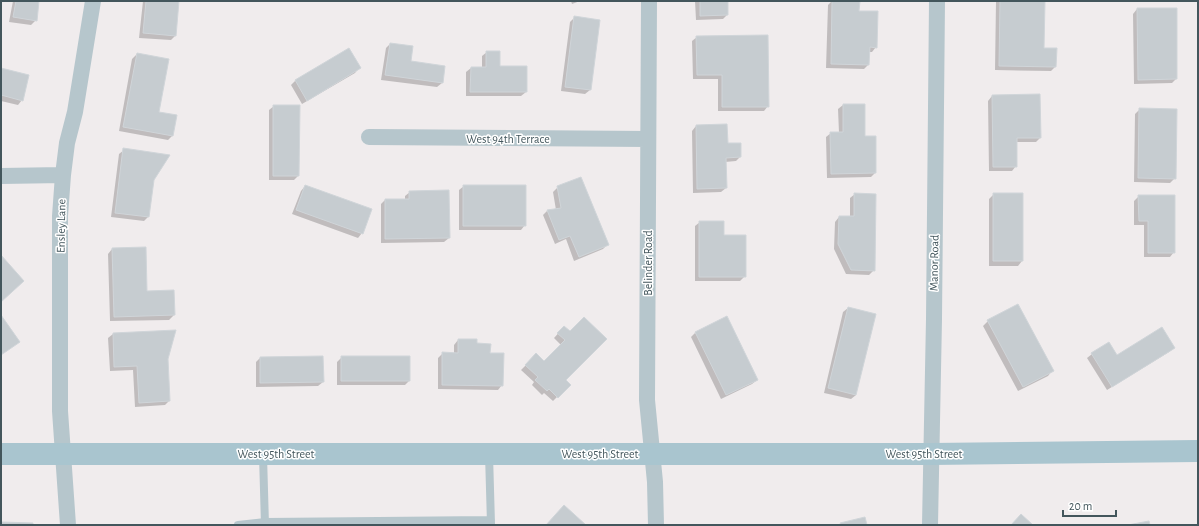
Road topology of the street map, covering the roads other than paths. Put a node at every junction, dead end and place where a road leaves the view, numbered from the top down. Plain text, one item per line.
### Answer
1 (93, 1) edge
2 (649, 1) edge
3 (937, 1) edge
4 (369, 138) dead end
5 (648, 139) junction
6 (63, 175) junction
7 (1, 176) edge
8 (1198, 452) edge
9 (1, 454) edge
10 (62, 454) junction
11 (263, 454) junction
12 (489, 454) junction
13 (653, 454) junction
14 (931, 454) junction
15 (490, 523) edge
16 (265, 524) edge
17 (68, 525) edge
18 (238, 525) edge
19 (656, 525) edge
20 (930, 525) edge

1 - 6 street, Ensley Lane
2 - 5 street, Belinder Road
3 - 14 street, Manor Road
4 - 5 street, West 94th Terrace
5 - 13 street, Belinder Road
6 - 7 street
6 - 10 street, Ensley Lane
8 - 14 main road, West 95th Street
9 - 10 main road, West 95th Street
10 - 11 main road, West 95th Street
10 - 17 street, Ensley Lane
11 - 12 main road, West 95th Street
11 - 16 lane
12 - 13 main road, West 95th Street
12 - 15 lane
13 - 14 main road, West 95th Street
13 - 19 street, Belinder Road
14 - 20 street, Manor Road
15 - 16 lane
16 - 18 lane

